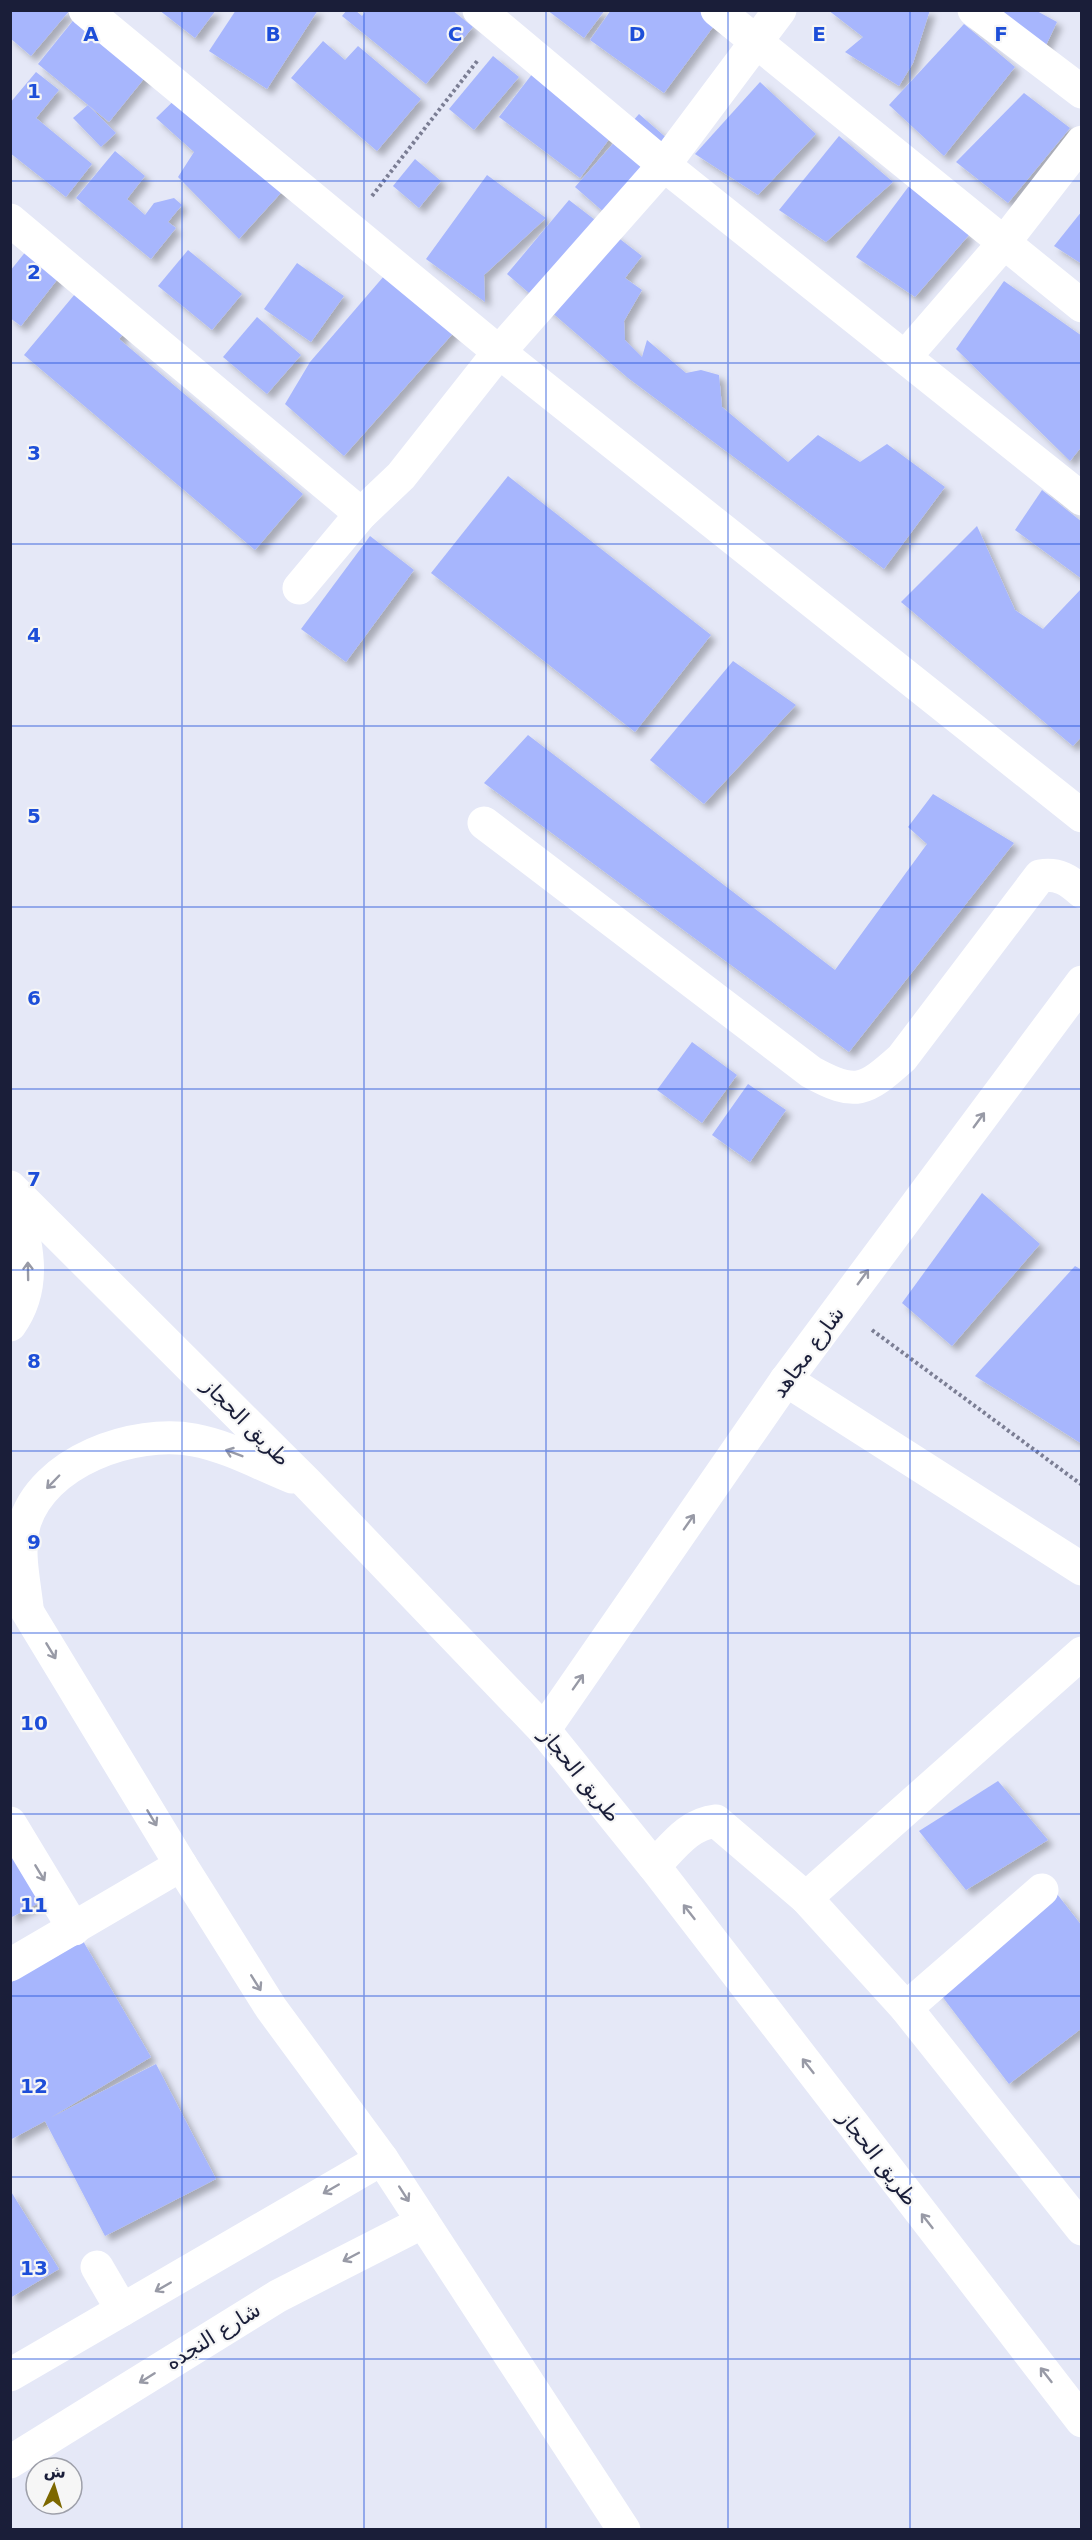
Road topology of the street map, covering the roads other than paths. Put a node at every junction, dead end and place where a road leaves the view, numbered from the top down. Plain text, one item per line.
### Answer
1 (85, 10) edge
2 (717, 10) edge
3 (780, 10) edge
4 (974, 10) edge
5 (491, 19) edge
6 (755, 41) junction
7 (1082, 92) edge
8 (1082, 142) edge
9 (664, 165) junction
10 (10, 220) edge
11 (1003, 244) junction
12 (1082, 306) edge
13 (499, 352) junction
14 (905, 357) junction
15 (1082, 499) edge
16 (361, 514) junction
17 (299, 588) dead end
18 (1082, 816) edge
19 (484, 823) dead end
20 (1082, 892) edge
21 (1082, 982) edge
22 (10, 1187) edge
23 (10, 1325) edge
24 (786, 1380) junction
25 (307, 1483) junction
26 (1082, 1569) edge
27 (10, 1583) edge
28 (28, 1614) junction
29 (1082, 1653) edge
30 (544, 1730) junction
31 (10, 1822) edge
32 (181, 1865) junction
33 (654, 1866) junction
34 (1042, 1890) dead end
35 (806, 1898) junction
36 (74, 1929) junction
37 (10, 1965) edge
38 (906, 2008) junction
39 (382, 2159) junction
40 (423, 2222) junction
41 (1082, 2229) edge
42 (97, 2266) dead end
43 (123, 2310) junction
44 (10, 2374) edge
45 (1082, 2421) edge
46 (10, 2462) edge
47 (624, 2529) edge

1 - 13 street
2 - 6 street
3 - 6 street
4 - 7 street
5 - 9 street
6 - 9 street
6 - 11 street
8 - 11 street
9 - 13 street
9 - 14 street
10 - 16 street
11 - 12 street
11 - 14 street
13 - 16 street
13 - 18 street
14 - 15 street
16 - 17 street
19 - 20 street
24 -> 21 street, شارع مجاهد
23 -> 22 street
22 - 25 street, طريق الحجاز
24 - 26 street
30 -> 24 street, شارع مجاهد
25 -> 28 street
25 - 30 street, طريق الحجاز
27 - 28 street
28 -> 32 street
29 - 35 street
30 - 33 street, طريق الحجاز
31 -> 36 street
32 - 36 street
32 -> 39 street
33 - 35 street
45 -> 33 street, طريق الحجاز
34 - 38 street
35 - 38 street
36 - 37 street
38 - 41 street
39 -> 40 street
39 -> 43 street
40 -> 46 street, شارع النجده
40 - 47 street
42 - 43 street
43 - 44 street

